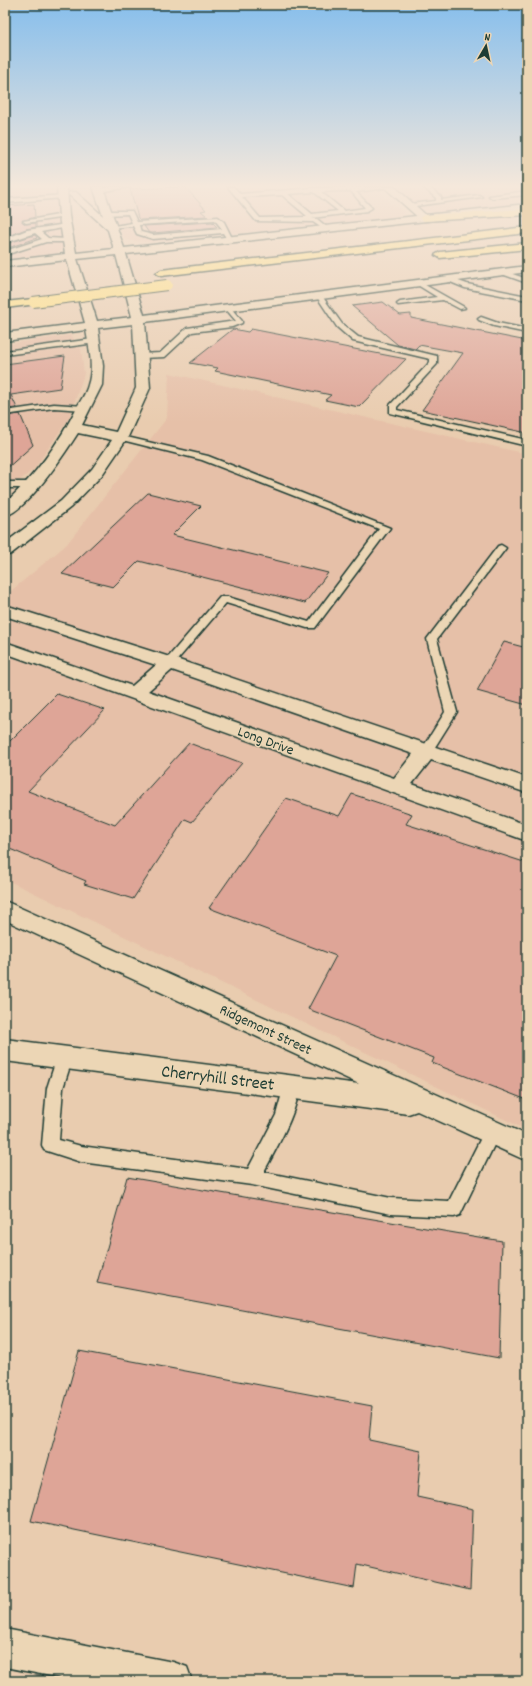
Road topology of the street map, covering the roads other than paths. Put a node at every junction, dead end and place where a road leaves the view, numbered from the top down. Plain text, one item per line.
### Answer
1 (74, 266) edge
2 (124, 266) edge
3 (227, 266) edge
4 (527, 269) edge
5 (501, 272) junction
6 (157, 274) dead end
7 (138, 276) dead end
8 (115, 278) dead end
9 (450, 280) junction
10 (92, 281) dead end
11 (527, 281) edge
12 (418, 283) junction
13 (69, 284) dead end
14 (171, 285) dead end
15 (320, 297) junction
16 (443, 298) junction
17 (527, 298) edge
18 (400, 304) dead end
19 (5, 305) edge
20 (228, 308) junction
21 (462, 308) dead end
22 (481, 319) dead end
23 (139, 320) junction
24 (92, 326) junction
25 (527, 331) edge
26 (5, 337) edge
27 (93, 341) junction
28 (5, 353) edge
29 (141, 356) junction
30 (85, 408) junction
31 (5, 413) edge
32 (74, 428) junction
33 (121, 437) junction
34 (527, 443) edge
35 (5, 485) edge
36 (32, 485) junction
37 (5, 511) edge
38 (501, 548) dead end
39 (5, 551) edge
40 (5, 610) edge
41 (5, 647) edge
42 (169, 663) junction
43 (136, 693) junction
44 (426, 752) junction
45 (527, 786) edge
46 (398, 787) junction
47 (527, 834) edge
48 (5, 910) edge
49 (5, 1050) edge
50 (65, 1058) junction
51 (291, 1087) junction
52 (430, 1105) junction
53 (492, 1133) junction
54 (527, 1148) edge
55 (252, 1177) junction
56 (5, 1648) edge
57 (173, 1681) edge

1 - 24 main road
2 - 23 main road
3 - 6 highway
4 - 5 main road
5 - 9 main road
5 - 11 lane
7 - 8 highway
9 - 12 main road
9 - 17 lane
10 - 13 highway
12 - 15 main road
12 - 16 lane
14 - 19 highway, bridge
15 - 20 main road
15 - 34 lane
16 - 18 lane
16 - 21 lane
20 - 23 main road
20 - 29 lane
22 - 25 lane
23 - 24 main road
23 - 29 main road
24 - 26 main road
24 - 27 main road
27 - 28 lane
27 - 30 main road
29 - 33 main road
30 - 31 lane
30 - 32 main road
32 - 33 main road
32 - 36 main road
33 - 39 main road
33 - 42 lane
35 - 36 lane
36 - 37 main road
38 - 44 lane
40 - 42 main road
41 - 43 main road, Long Drive
42 - 43 main road
42 - 44 main road
43 - 46 main road, Long Drive
44 - 45 main road
44 - 46 main road
46 - 47 main road, Long Drive
48 - 52 main road, Ridgemont Street
49 - 50 main road, Cherryhill Street
50 - 51 main road, Cherryhill Street
50 - 55 lane
51 - 52 main road, Cherryhill Street
51 - 55 lane
52 - 53 main road, Ridgemont Street
53 - 54 main road, Ridgemont Street
53 - 55 lane
56 - 57 main road

